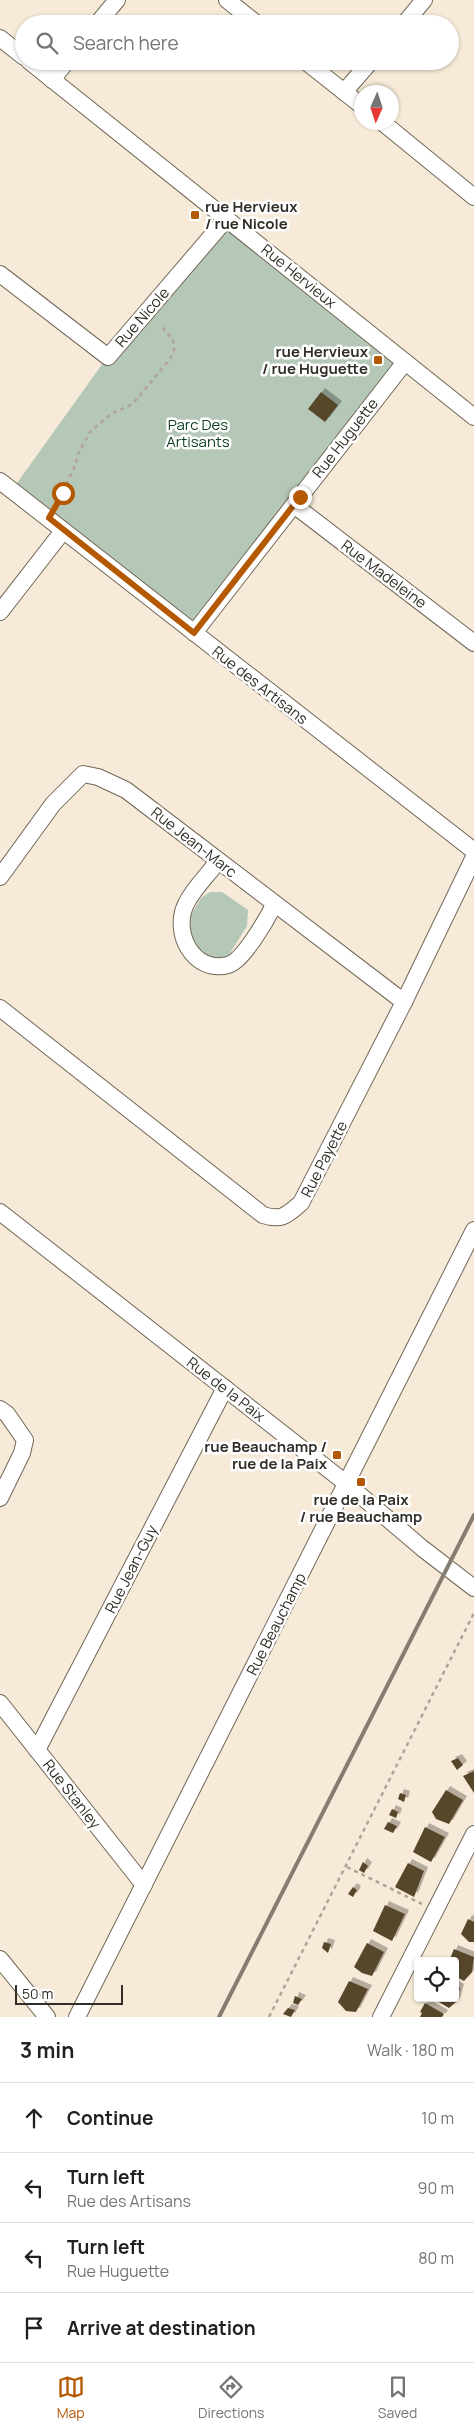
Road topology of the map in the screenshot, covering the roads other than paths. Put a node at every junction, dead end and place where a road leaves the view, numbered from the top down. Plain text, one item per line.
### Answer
1 (117, 0) edge
2 (227, 0) edge
3 (424, 0) edge
4 (105, 15) edge
5 (246, 15) edge
6 (412, 15) edge
7 (0, 38) edge
8 (15, 50) edge
9 (40, 70) edge
10 (60, 70) edge
11 (316, 70) edge
12 (363, 70) edge
13 (52, 80) junction
14 (344, 92) junction
15 (354, 100) edge
16 (392, 130) edge
17 (474, 197) edge
18 (227, 218) junction
19 (0, 274) edge
20 (404, 362) junction
21 (474, 418) edge
22 (0, 481) edge
23 (294, 505) junction
24 (64, 531) junction
25 (0, 612) edge
26 (194, 633) junction
27 (474, 643) edge
28 (474, 851) edge
29 (474, 857) edge
30 (218, 861) junction
31 (0, 877) edge
32 (274, 905) junction
33 (404, 1002) junction
34 (0, 1008) edge
35 (0, 1212) edge
36 (474, 1230) edge
37 (225, 1388) junction
38 (0, 1409) edge
39 (347, 1484) junction
40 (0, 1498) edge
41 (474, 1588) edge
42 (0, 1703) edge
43 (37, 1750) junction
44 (474, 1834) edge
45 (144, 1885) junction
46 (0, 1958) edge
47 (47, 2017) edge
48 (77, 2017) edge
49 (381, 2017) edge

1 - 4 street
2 - 5 street
3 - 6 street
7 - 8 street
9 - 13 street, Rue Hervieux
10 - 13 street
11 - 14 street
12 - 14 street
13 - 18 street, Rue Hervieux
14 - 15 street
16 - 17 street
18 - 19 street, Rue Nicole
18 - 20 street, Rue Hervieux
20 - 21 street, Rue Hervieux
20 - 23 street, Rue Huguette
22 - 24 street, Rue des Artisans
23 - 26 street, Rue Huguette
23 - 27 street, Rue Madeleine
24 - 25 street
24 - 26 street, Rue des Artisans
26 - 28 street, Rue des Artisans
29 - 33 street, Rue Payette
30 - 31 street, Rue Jean-Marc
30 - 32 street, Rue Jean-Marc
30 - 32 street
32 - 33 street, Rue Jean-Marc
33 - 34 street, Rue Payette
35 - 37 street, Rue de la Paix
36 - 39 street, Rue Beauchamp
37 - 39 street, Rue de la Paix
37 - 43 street, Rue Jean-Guy
38 - 40 street
39 - 41 street, Rue de la Paix
39 - 45 street, Rue Beauchamp
42 - 43 street, Rue Stanley
43 - 45 street, Rue Stanley
44 - 49 street
45 - 48 street, Rue Beauchamp
46 - 47 street

